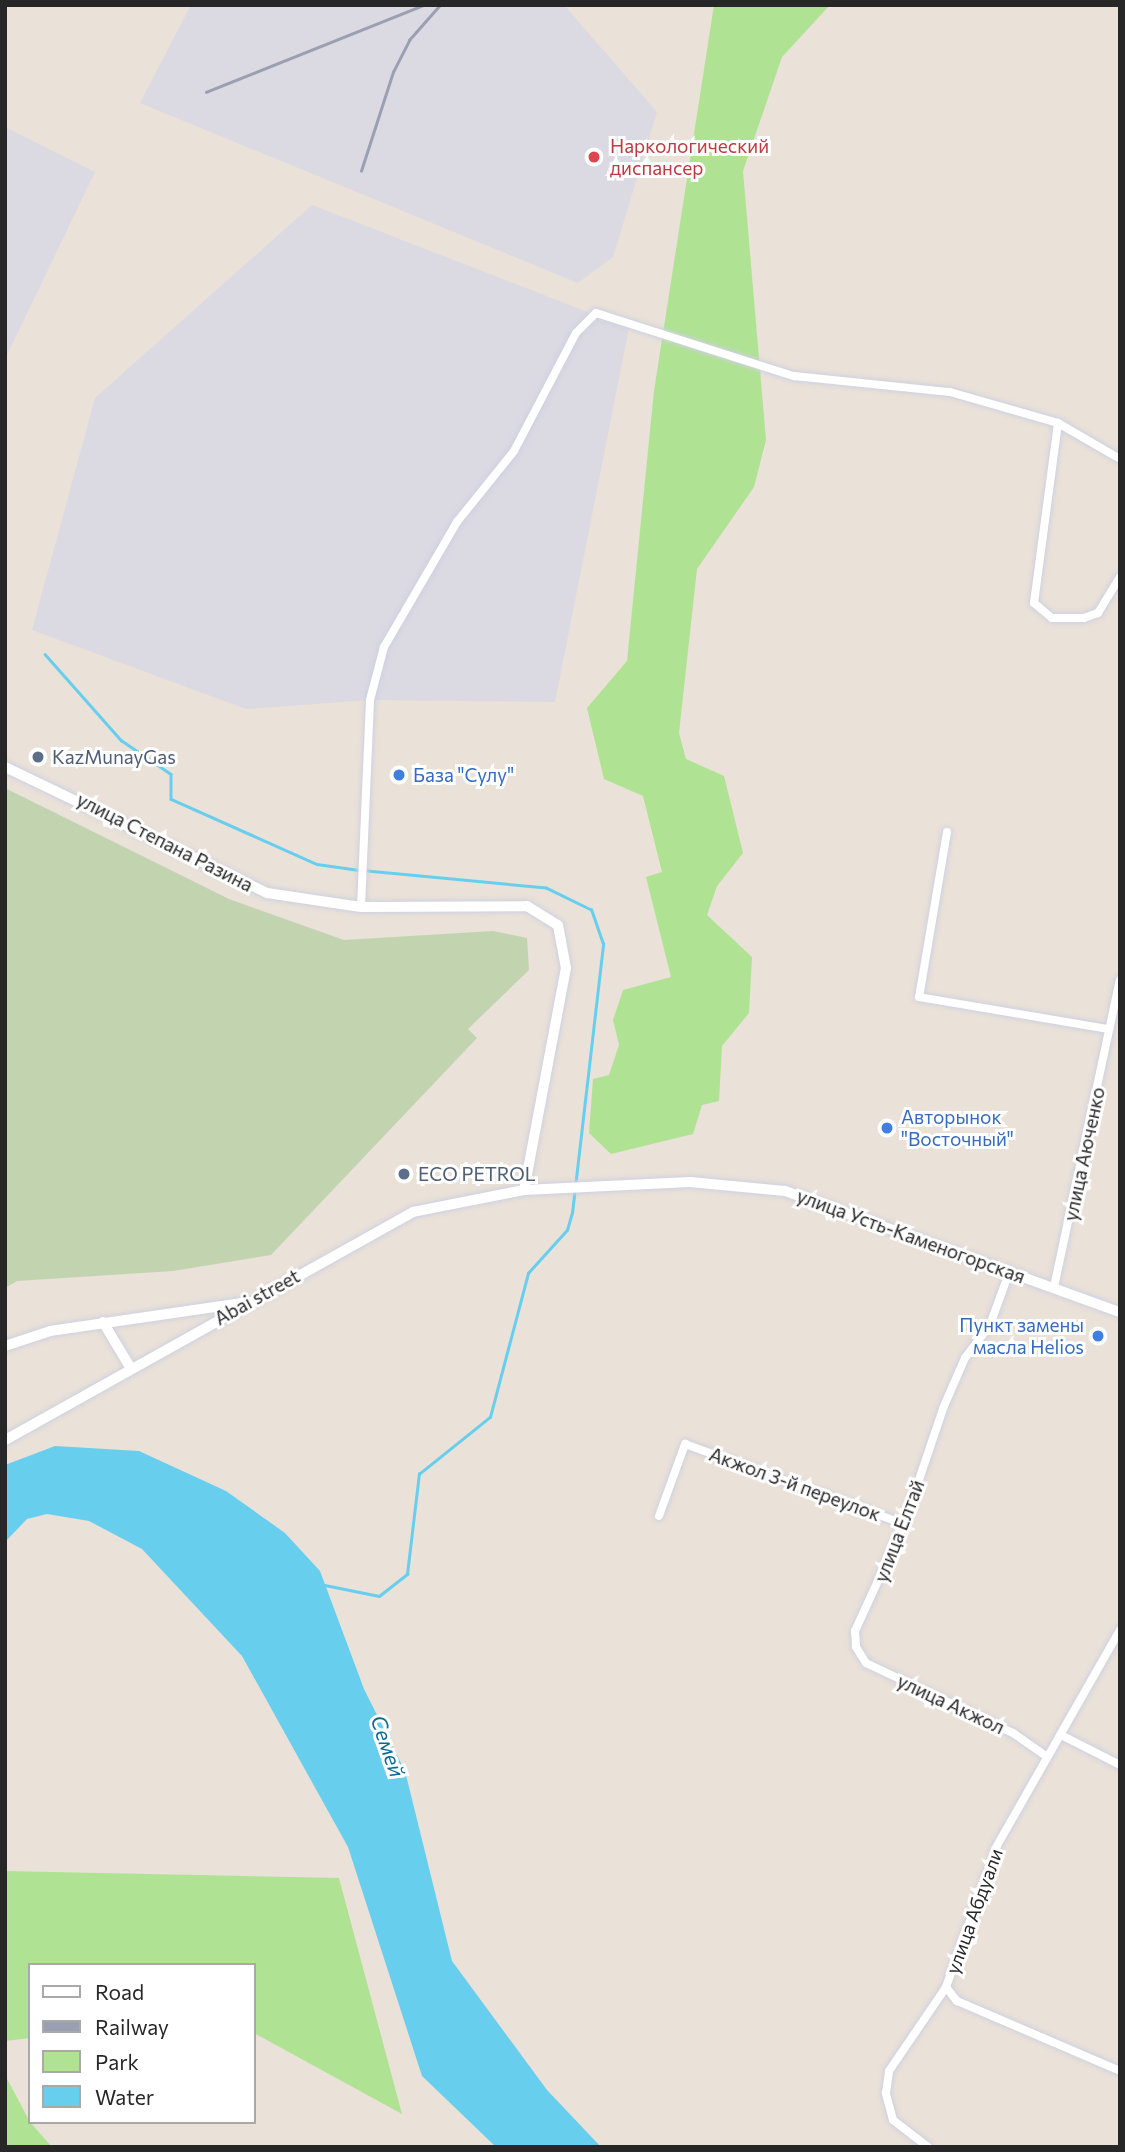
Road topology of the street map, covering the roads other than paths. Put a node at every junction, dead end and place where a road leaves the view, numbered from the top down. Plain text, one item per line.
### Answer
1 (1058, 423) junction
2 (1120, 459) edge
3 (1120, 577) edge
4 (5, 766) edge
5 (947, 832) dead end
6 (361, 907) junction
7 (1119, 986) edge
8 (1110, 1029) junction
9 (524, 1190) junction
10 (1010, 1270) junction
11 (1054, 1287) junction
12 (249, 1302) junction
13 (1120, 1312) edge
14 (103, 1322) junction
15 (5, 1346) edge
16 (131, 1367) junction
17 (5, 1440) edge
18 (659, 1516) dead end
19 (904, 1524) junction
20 (1120, 1630) edge
21 (858, 1655) joint
22 (1063, 1736) junction
23 (1044, 1755) junction
24 (1120, 1765) edge
25 (946, 1987) junction
26 (1120, 2071) edge
27 (928, 2147) edge

1 - 2 street
1 - 3 street
1 - 6 street
4 - 6 main road, улица Степана Разина
5 - 8 street
6 - 9 main road, улица Степана Разина
7 - 8 street, улица Аюченко
8 - 11 street, улица Аюченко
9 - 10 street, улица Усть-Каменогорская
9 - 12 main road, Abai street
10 - 11 street, улица Усть-Каменогорская
10 - 19 street, улица Елтай
11 - 13 street, улица Усть-Каменогорская
12 - 14 street
12 - 16 main road, Abai street
14 - 15 street
14 - 16 street
16 - 17 main road, Abai street
18 - 19 street, Акжол 3-й переулок
19 - 21 street, улица Елтай
20 - 22 street, улица Абдуали
21 - 23 street, улица Акжол
22 - 23 street, улица Абдуали
22 - 24 street
23 - 25 street, улица Абдуали
25 - 26 street, улица Абдуали
25 - 27 street

